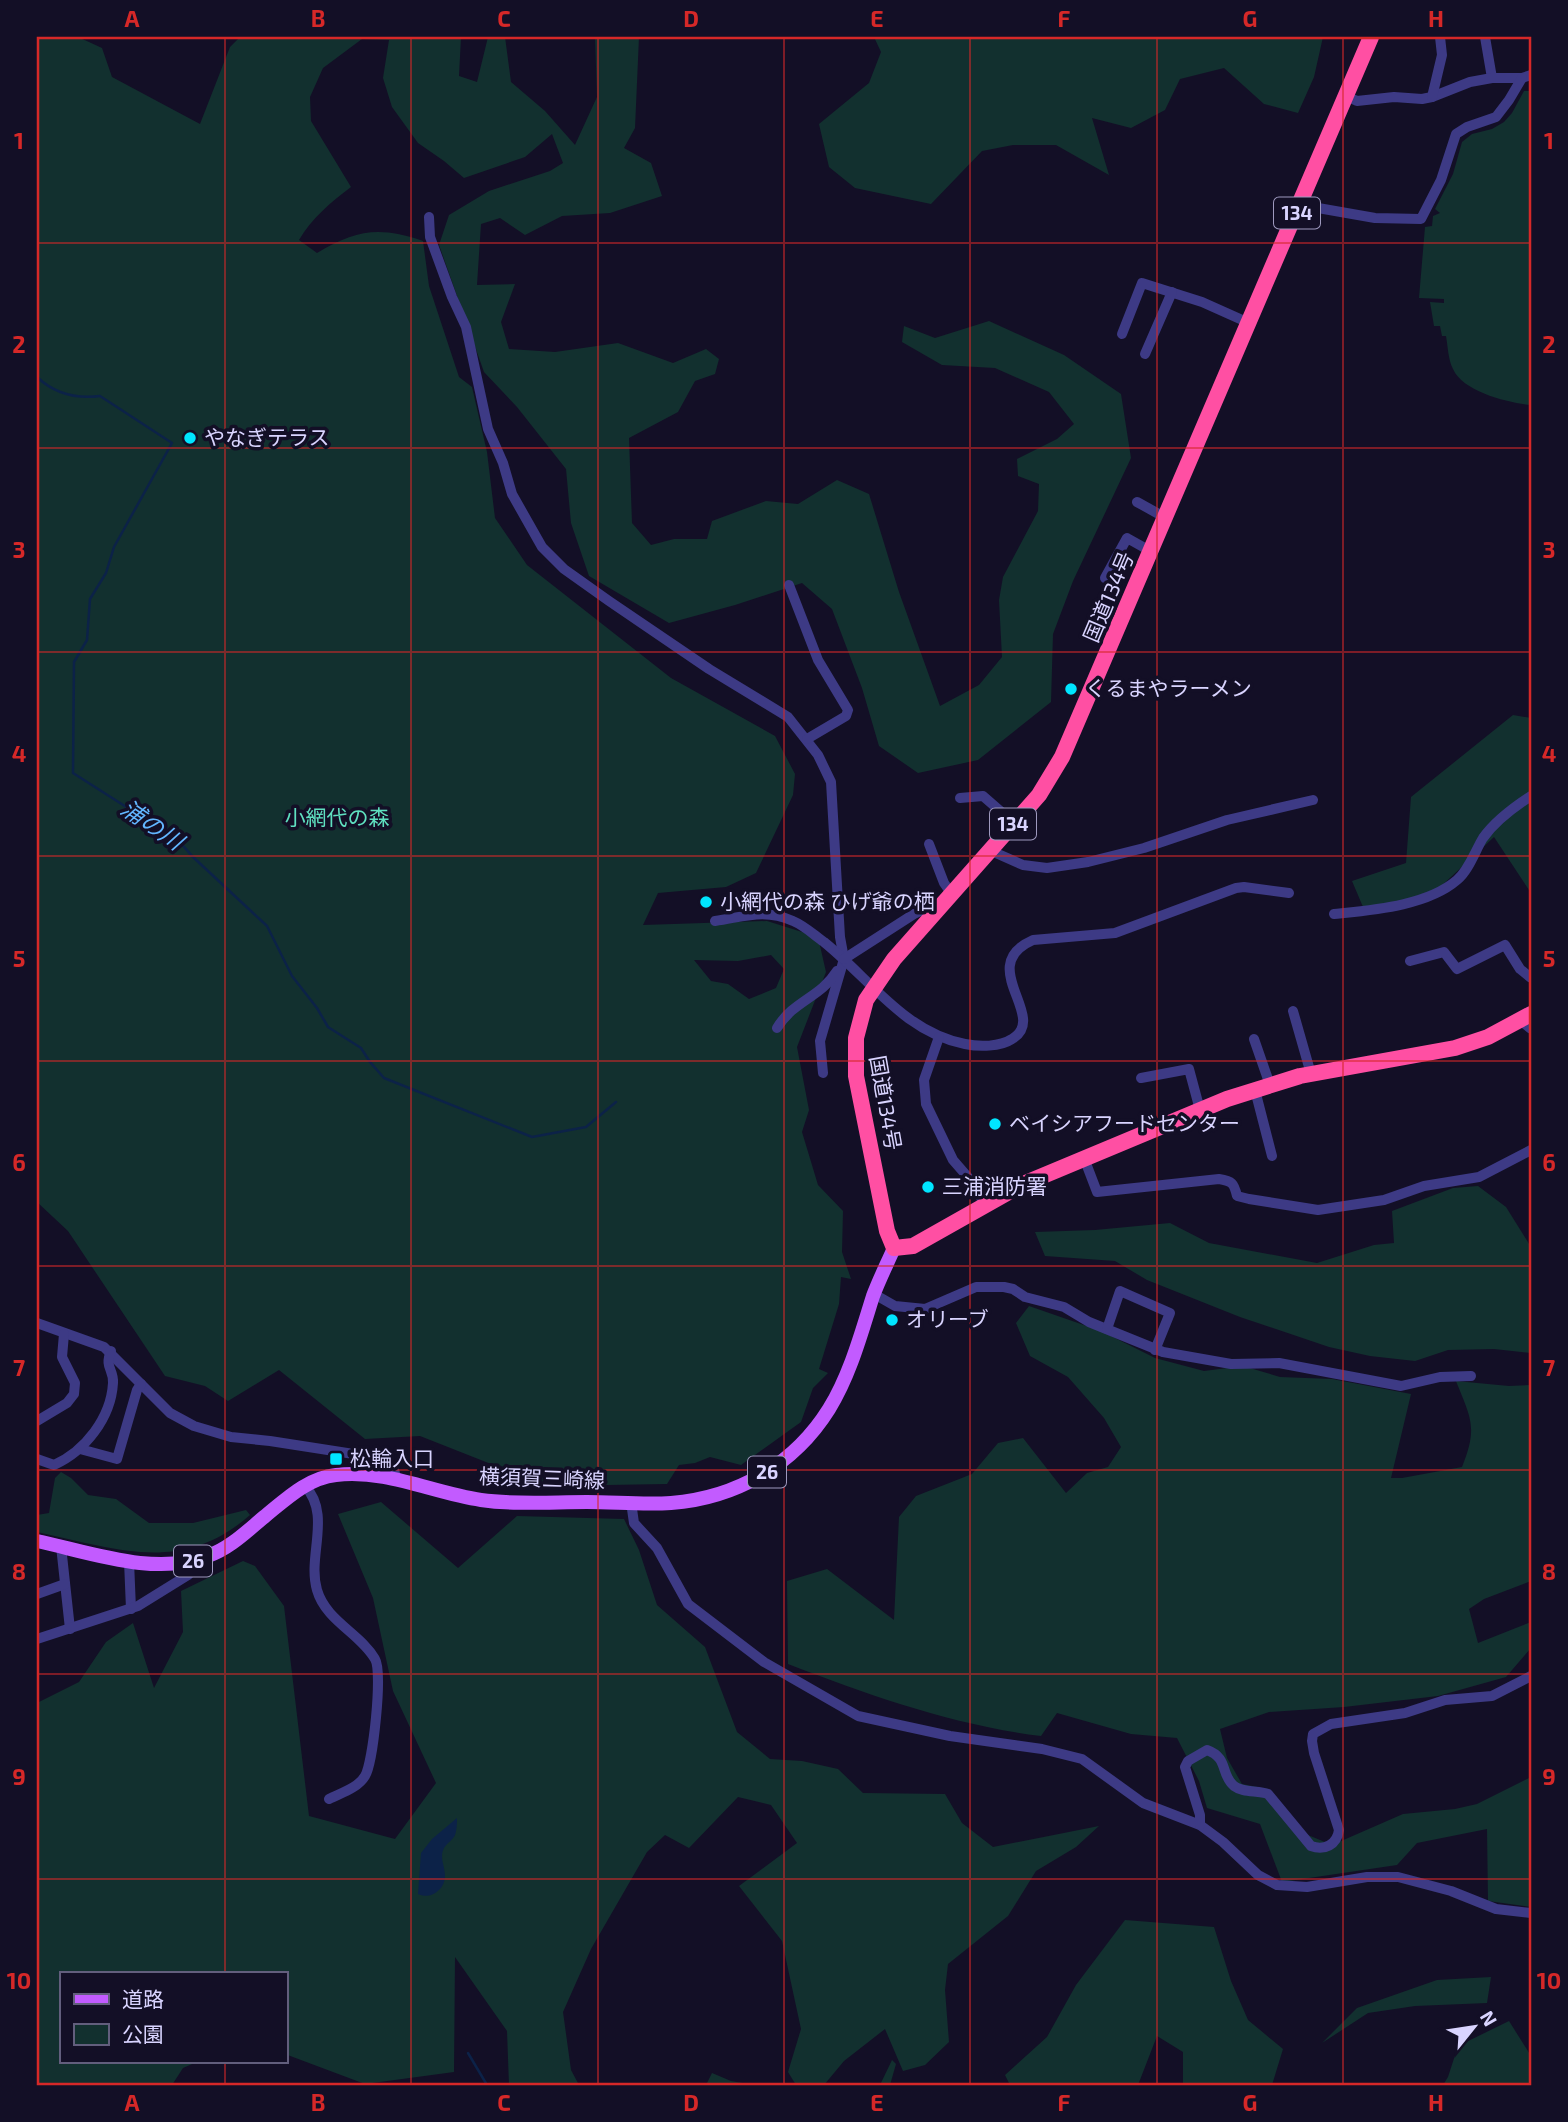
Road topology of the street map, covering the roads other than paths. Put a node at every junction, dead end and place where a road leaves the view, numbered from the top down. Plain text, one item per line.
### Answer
1 (1371, 37) edge
2 (1440, 37) edge
3 (1485, 37) edge
4 (1527, 76) edge
5 (1492, 78) junction
6 (1346, 96) junction
7 (1433, 97) junction
8 (1301, 205) junction
9 (429, 217) dead end
10 (1172, 292) junction
11 (1250, 323) junction
12 (1122, 334) dead end
13 (1145, 354) dead end
14 (1137, 502) dead end
15 (1166, 517) junction
16 (1152, 552) junction
17 (1105, 578) dead end
18 (789, 585) dead end
19 (807, 739) junction
20 (1531, 796) edge
21 (960, 798) dead end
22 (1313, 800) dead end
23 (1014, 823) junction
24 (929, 844) dead end
25 (989, 850) junction
26 (951, 892) junction
27 (1289, 893) dead end
28 (934, 913) junction
29 (1334, 914) dead end
30 (715, 921) dead end
31 (1410, 961) dead end
32 (843, 962) junction
33 (1531, 978) edge
34 (873, 987) junction
35 (1293, 1011) dead end
36 (1528, 1021) edge
37 (777, 1028) dead end
38 (939, 1037) junction
39 (1254, 1039) dead end
40 (823, 1073) dead end
41 (1311, 1074) junction
42 (1141, 1079) dead end
43 (1263, 1088) junction
44 (1200, 1110) junction
45 (1531, 1150) edge
46 (1272, 1156) dead end
47 (1084, 1158) junction
48 (985, 1205) junction
49 (894, 1248) junction
50 (874, 1293) junction
51 (37, 1323) edge
52 (1107, 1329) junction
53 (64, 1334) junction
54 (1155, 1350) junction
55 (111, 1351) junction
56 (1471, 1376) dead end
57 (141, 1384) junction
58 (38, 1416) edge
59 (80, 1449) junction
60 (37, 1459) edge
61 (397, 1480) junction
62 (304, 1486) junction
63 (631, 1502) junction
64 (37, 1541) edge
65 (61, 1546) junction
66 (129, 1560) junction
67 (196, 1560) junction
68 (65, 1584) junction
69 (37, 1594) edge
70 (131, 1609) junction
71 (70, 1629) junction
72 (37, 1639) edge
73 (1531, 1676) edge
74 (329, 1799) dead end
75 (1200, 1825) junction
76 (1531, 1913) edge

1 - 6 highway, 国道134号 / 134
2 - 7 street
3 - 5 street
4 - 5 street
4 - 8 street
5 - 7 street
6 - 7 street
6 - 8 highway, 国道134号 / 134
8 - 11 highway, 国道134号 / 134
9 - 19 street
10 - 11 street
10 - 12 street
10 - 13 street
11 - 15 highway, 国道134号 / 134
14 - 15 street
15 - 16 highway, 国道134号 / 134
16 - 17 street
16 - 23 highway, 国道134号 / 134
18 - 19 street
19 - 32 street
20 - 29 street
21 - 23 street
22 - 25 street
23 - 25 highway, 国道134号 / 134
24 - 26 street
25 - 26 highway, 国道134号 / 134
26 - 28 highway, 国道134号 / 134
27 - 38 street
28 - 32 street
28 - 34 highway, 国道134号 / 134
30 - 32 street
31 - 33 street
32 - 34 street
32 - 37 street
32 - 40 street
34 - 38 street
34 - 49 highway, 国道134号 / 134
35 - 41 street
36 - 41 highway
38 - 48 street
39 - 43 street
41 - 43 highway
42 - 44 street
43 - 44 highway
43 - 46 street
44 - 47 highway
45 - 47 street
47 - 48 highway
48 - 49 highway
49 - 50 main road, 横須賀三崎線 / 26
50 - 52 street
50 - 63 main road, 横須賀三崎線 / 26
51 - 53 street
52 - 54 street
52 - 54 street
53 - 55 street
53 - 58 street
54 - 56 street
55 - 57 street
55 - 59 street
57 - 59 street
57 - 61 street
59 - 60 street
61 - 62 main road, 横須賀三崎線 / 26
61 - 63 main road, 横須賀三崎線 / 26
62 - 67 main road, 横須賀三崎線 / 26
62 - 74 street
63 - 75 street
64 - 65 main road, 横須賀三崎線 / 26
65 - 66 main road, 横須賀三崎線 / 26
65 - 68 street
66 - 67 main road, 横須賀三崎線 / 26
66 - 70 street
67 - 70 street
68 - 69 street
68 - 71 street
70 - 71 street
71 - 72 street
73 - 75 street
75 - 76 street

